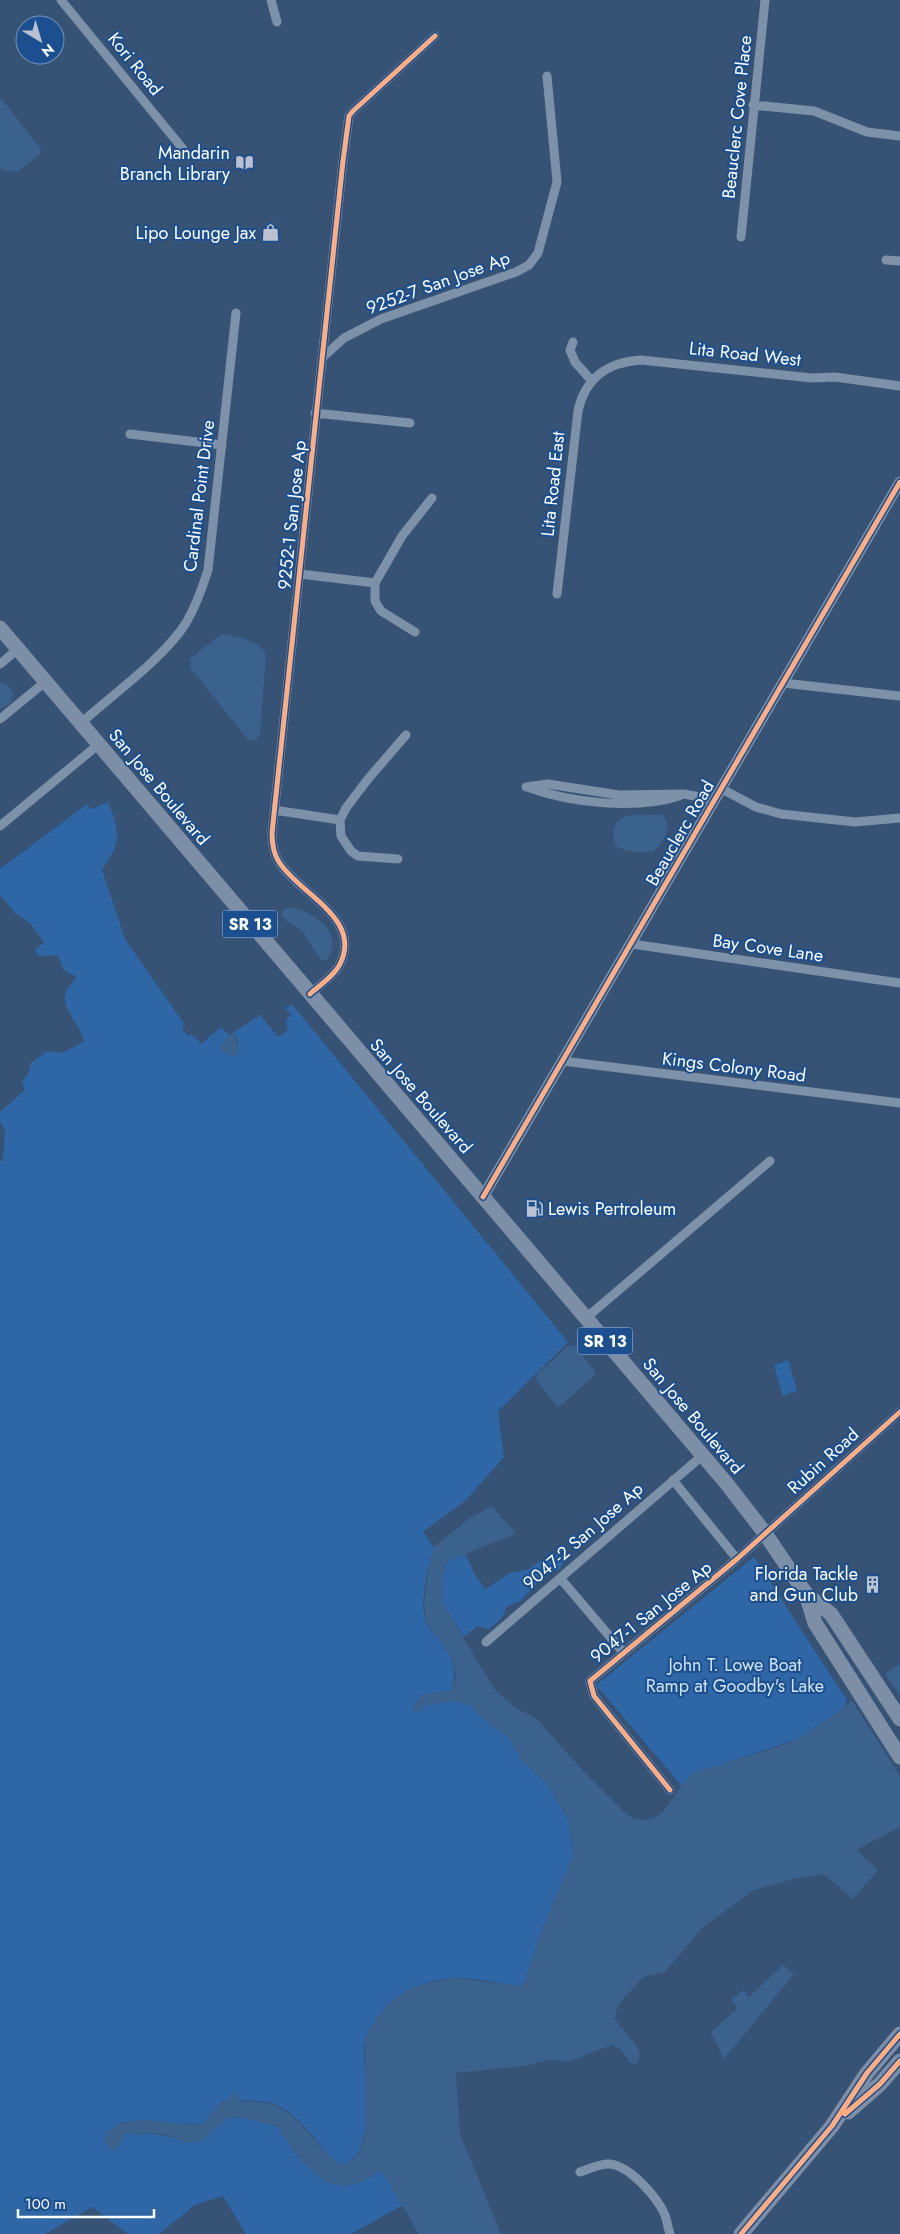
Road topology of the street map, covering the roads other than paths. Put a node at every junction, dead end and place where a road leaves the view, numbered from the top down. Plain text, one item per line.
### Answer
1 (61, 0) edge
2 (271, 0) edge
3 (765, 0) edge
4 (277, 22) dead end
5 (435, 36) dead end
6 (547, 76) dead end
7 (754, 105) junction
8 (900, 136) edge
9 (183, 149) dead end
10 (741, 237) dead end
11 (886, 260) dead end
12 (900, 261) edge
13 (236, 313) dead end
14 (573, 342) dead end
15 (322, 358) junction
16 (591, 380) junction
17 (900, 386) edge
18 (315, 413) junction
19 (410, 423) dead end
20 (130, 434) dead end
21 (222, 445) junction
22 (900, 482) edge
23 (896, 495) edge
24 (432, 498) dead end
25 (300, 574) junction
26 (375, 583) junction
27 (557, 594) dead end
28 (0, 628) edge
29 (416, 632) dead end
30 (18, 649) junction
31 (0, 664) edge
32 (46, 682) junction
33 (783, 683) junction
34 (900, 696) edge
35 (0, 719) edge
36 (80, 723) junction
37 (406, 735) dead end
38 (98, 744) junction
39 (722, 789) junction
40 (601, 792) junction
41 (684, 794) junction
42 (715, 800) junction
43 (598, 802) junction
44 (274, 810) junction
45 (900, 818) edge
46 (340, 820) junction
47 (0, 826) edge
48 (398, 859) dead end
49 (632, 944) junction
50 (900, 983) edge
51 (310, 994) junction
52 (563, 1061) junction
53 (900, 1103) edge
54 (770, 1160) dead end
55 (483, 1197) junction
56 (586, 1318) junction
57 (900, 1412) edge
58 (703, 1455) junction
59 (673, 1480) junction
60 (764, 1532) junction
61 (737, 1558) junction
62 (560, 1578) junction
63 (806, 1594) junction
64 (486, 1642) dead end
65 (623, 1652) junction
66 (900, 1719) edge
67 (900, 1757) edge
68 (670, 1790) dead end
69 (900, 2034) edge
70 (900, 2061) edge
71 (832, 2126) junction
72 (580, 2172) dead end
73 (670, 2234) edge
74 (741, 2234) edge

1 - 9 street, Kori Road
2 - 4 street
3 - 7 street, Beauclerc Cove Place
5 - 15 street, 9252-1 San Jose Ap
6 - 15 street, 9252-7 San Jose Ap
7 - 8 street
7 - 10 street, Beauclerc Cove Place
11 - 12 street
13 - 21 street, Cardinal Point Drive
14 - 16 street
15 - 18 street, 9252-1 San Jose Ap
16 - 17 street, Lita Road West
16 - 27 street, Lita Road East
18 - 19 street
18 - 25 street, 9252-1 San Jose Ap
20 - 21 street
21 - 36 street, Cardinal Point Drive
22 - 23 street, Beauclerc Road
23 - 33 street, Beauclerc Road
24 - 26 street
25 - 26 street
25 - 44 street, 9252-1 San Jose Ap
26 - 29 street
28 - 30 main road, San Jose Boulevard / SR 13
30 - 31 street
30 - 32 main road, San Jose Boulevard / SR 13
32 - 35 street
32 - 36 main road, San Jose Boulevard / SR 13
33 - 34 street
33 - 39 street, Beauclerc Road
36 - 38 main road, San Jose Boulevard / SR 13
37 - 46 street
38 - 47 street
38 - 51 main road, San Jose Boulevard / SR 13
39 - 42 street, Beauclerc Road
39 - 45 street
40 - 41 street
40 - 43 street
40 - 43 street
41 - 42 street
41 - 43 street
42 - 49 street, Beauclerc Road
44 - 46 street
44 - 51 street, 9252-1 San Jose Ap
46 - 48 street
49 - 50 street, Bay Cove Lane
49 - 52 street, Beauclerc Road
51 - 55 main road, San Jose Boulevard / SR 13
52 - 53 street, Kings Colony Road
52 - 55 street, Beauclerc Road
54 - 56 street
55 - 56 main road, San Jose Boulevard / SR 13
56 - 58 main road, San Jose Boulevard / SR 13
57 - 60 street, Rubin Road
58 - 59 street, 9047-2 San Jose Ap
58 - 60 main road, San Jose Boulevard / SR 13
59 - 61 street
59 - 62 street, 9047-2 San Jose Ap
60 - 61 street, 9047-1 San Jose Ap
60 - 63 main road, San Jose Boulevard / SR 13
61 - 65 street, 9047-1 San Jose Ap
62 - 64 street, 9047-2 San Jose Ap
62 - 65 street
63 - 66 main road, San Jose Boulevard / SR 13
63 - 67 main road, San Jose Boulevard / SR 13
65 - 68 street, 9047-1 San Jose Ap
69 - 71 main road
70 - 71 main road
71 - 74 main road
72 - 73 street

